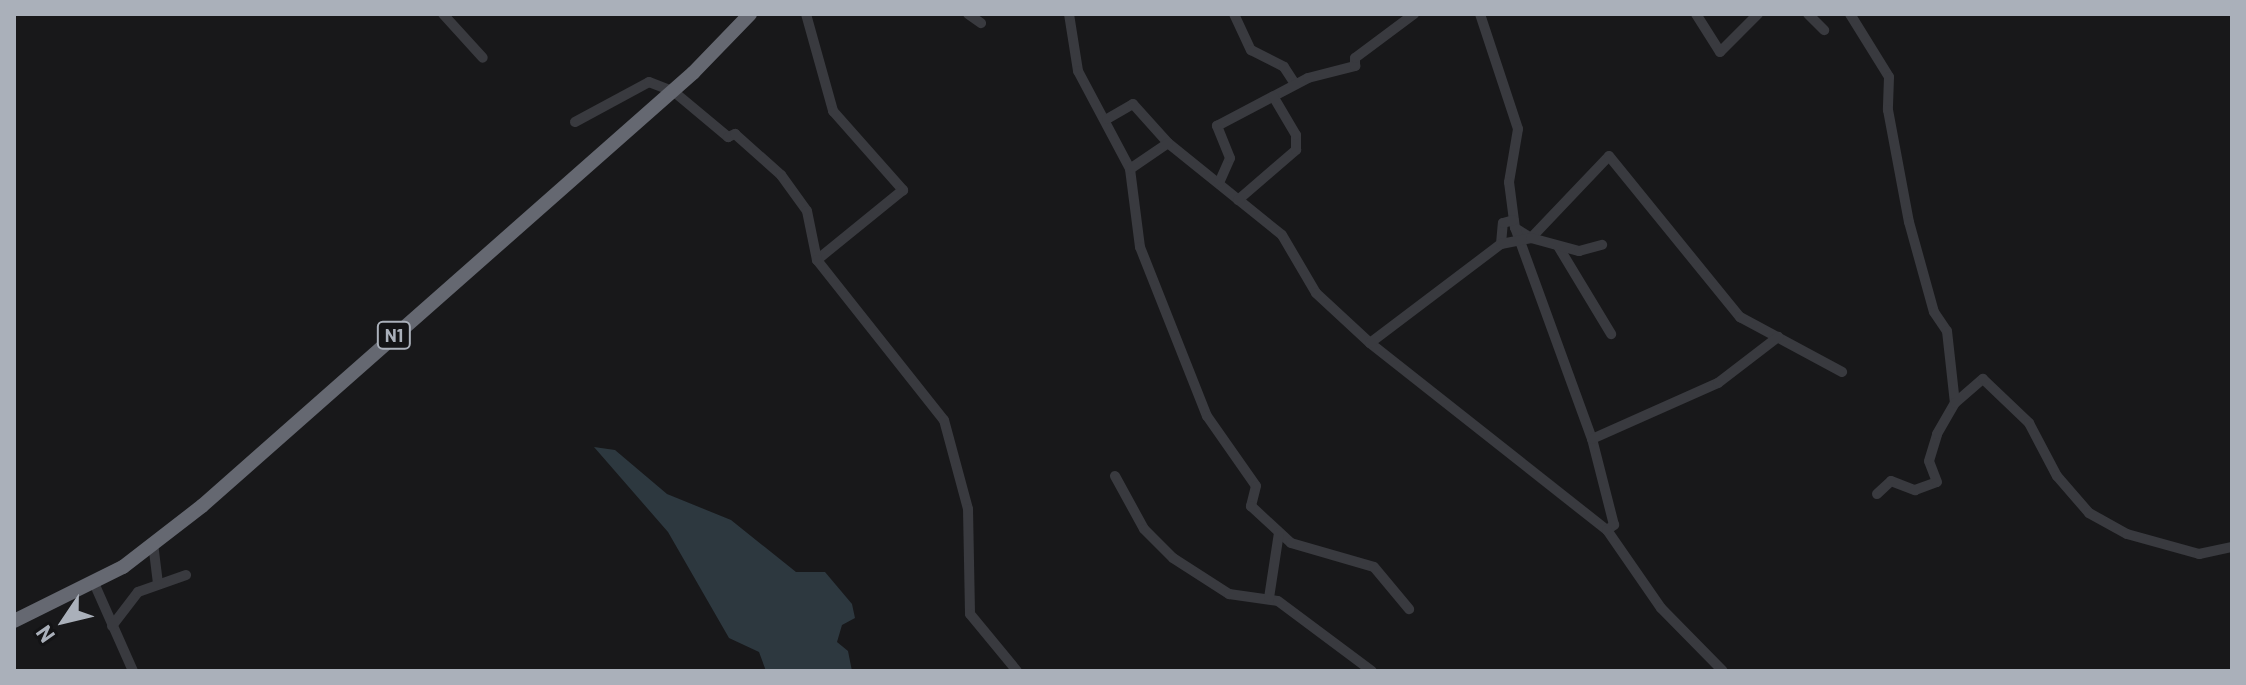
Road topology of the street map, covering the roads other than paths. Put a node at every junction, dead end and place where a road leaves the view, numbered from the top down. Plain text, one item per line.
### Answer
1 (443, 14) edge
2 (750, 14) edge
3 (806, 14) edge
4 (968, 14) edge
5 (1069, 14) edge
6 (1234, 14) edge
7 (1414, 14) edge
8 (1480, 14) edge
9 (1696, 14) edge
10 (1758, 14) edge
11 (1808, 14) edge
12 (1850, 14) edge
13 (981, 23) dead end
14 (1824, 30) dead end
15 (483, 58) dead end
16 (1295, 84) junction
17 (673, 91) junction
18 (1273, 96) junction
19 (1107, 119) junction
20 (575, 122) dead end
21 (1168, 143) junction
22 (1130, 169) junction
23 (1219, 183) junction
24 (1238, 200) junction
25 (1520, 231) junction
26 (1501, 244) junction
27 (1602, 245) dead end
28 (1558, 246) junction
29 (817, 260) junction
30 (1611, 334) dead end
31 (1778, 337) junction
32 (1370, 343) junction
33 (1842, 372) dead end
34 (1955, 403) junction
35 (1592, 439) junction
36 (1115, 476) dead end
37 (1877, 494) dead end
38 (1607, 530) junction
39 (1279, 533) junction
40 (153, 543) junction
41 (2232, 547) edge
42 (186, 575) dead end
43 (158, 582) junction
44 (94, 583) junction
45 (1269, 598) junction
46 (1409, 609) dead end
47 (14, 621) edge
48 (112, 626) junction
49 (129, 669) edge
50 (1017, 671) edge
51 (1372, 671) edge
52 (1723, 671) edge

1 - 15 street
2 - 17 highway, N1
3 - 29 street
4 - 13 street
5 - 19 street
6 - 16 street
7 - 16 street
8 - 25 street
9 - 10 street
11 - 14 street
12 - 34 street
16 - 18 street
17 - 20 street
17 - 29 street
17 - 40 highway, N1
18 - 23 street
18 - 24 street
19 - 21 street
19 - 22 street
21 - 22 street
21 - 23 street
22 - 39 street
23 - 24 street
24 - 32 street
25 - 26 street
25 - 26 street
25 - 28 street
25 - 31 street
25 - 35 street
26 - 32 street
27 - 28 street
28 - 30 street
29 - 50 street
31 - 33 street
31 - 35 street
32 - 38 street
34 - 37 street
34 - 41 street
35 - 38 street
36 - 45 street
38 - 52 street
39 - 45 street
39 - 46 street
40 - 43 street
40 - 44 highway, N1
42 - 43 street
43 - 48 street
44 - 47 highway, N1
44 - 48 street
45 - 51 street
48 - 49 street

